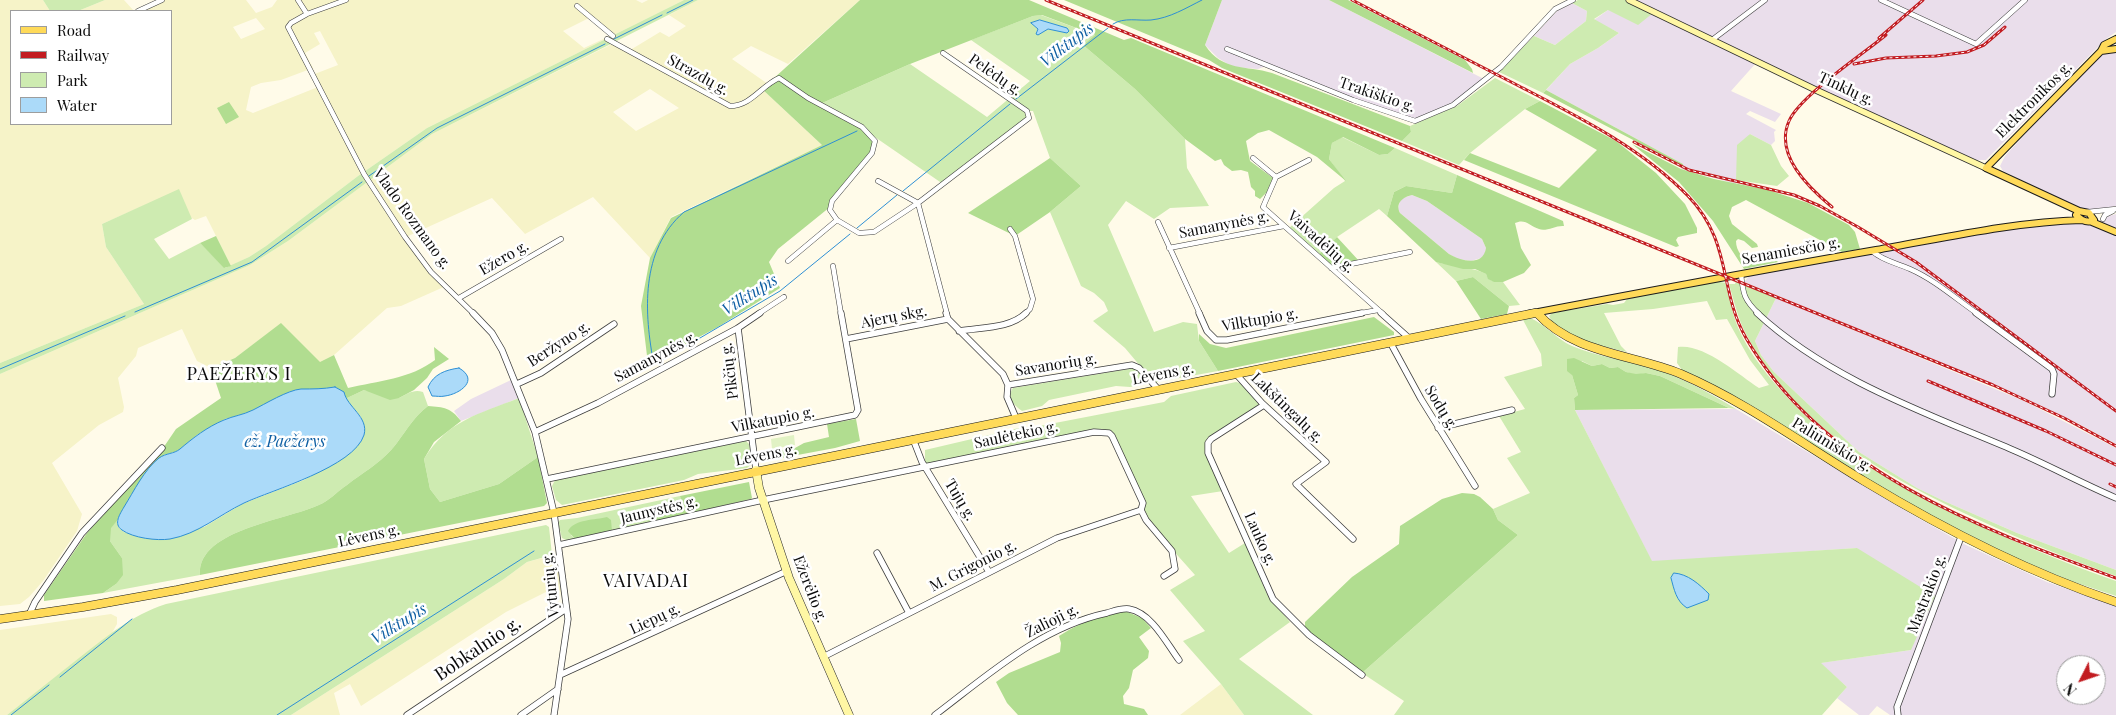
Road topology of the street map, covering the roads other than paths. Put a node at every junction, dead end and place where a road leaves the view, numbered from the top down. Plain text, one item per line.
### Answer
1 (162, 0) edge
2 (298, 0) edge
3 (346, 0) edge
4 (1574, 0) edge
5 (1629, 0) edge
6 (1765, 0) edge
7 (1881, 0) edge
8 (2025, 0) edge
9 (577, 6) dead end
10 (140, 10) edge
11 (307, 14) junction
12 (613, 36) dead end
13 (607, 39) dead end
14 (2116, 39) edge
15 (1712, 40) junction
16 (1227, 49) dead end
17 (2116, 49) edge
18 (2101, 51) junction
19 (944, 53) dead end
20 (1252, 158) dead end
21 (1309, 160) dead end
22 (1986, 168) junction
23 (1276, 177) junction
24 (878, 181) dead end
25 (2053, 200) junction
26 (918, 203) junction
27 (2065, 209) junction
28 (2115, 210) edge
29 (2080, 214) junction
30 (2103, 219) joint
31 (836, 220) junction
32 (2053, 220) junction
33 (2093, 220) junction
34 (1158, 222) dead end
35 (1284, 226) junction
36 (1010, 229) dead end
37 (2116, 231) edge
38 (561, 239) dead end
39 (1169, 248) junction
40 (1872, 251) junction
41 (1410, 252) dead end
42 (788, 261) dead end
43 (833, 266) dead end
44 (1331, 268) junction
45 (1741, 274) junction
46 (784, 297) dead end
47 (459, 298) junction
48 (1378, 310) junction
49 (1537, 313) junction
50 (948, 319) junction
51 (614, 324) dead end
52 (738, 328) junction
53 (959, 331) junction
54 (1409, 338) junction
55 (846, 339) junction
56 (1390, 342) junction
57 (1236, 373) junction
58 (517, 384) junction
59 (1008, 385) junction
60 (1158, 389) junction
61 (2052, 394) dead end
62 (1264, 405) junction
63 (1512, 410) dead end
64 (1016, 418) junction
65 (1438, 428) junction
66 (535, 432) junction
67 (751, 436) junction
68 (914, 439) junction
69 (162, 448) dead end
70 (925, 466) junction
71 (756, 470) junction
72 (547, 479) junction
73 (1475, 486) dead end
74 (2116, 498) edge
75 (763, 500) junction
76 (1141, 510) junction
77 (554, 513) junction
78 (1961, 537) junction
79 (1352, 539) dead end
80 (559, 545) junction
81 (877, 554) dead end
82 (787, 571) junction
83 (989, 572) junction
84 (1164, 576) dead end
85 (2116, 602) edge
86 (566, 609) junction
87 (909, 613) junction
88 (29, 615) junction
89 (0, 619) edge
90 (822, 657) junction
91 (1179, 660) dead end
92 (560, 675) junction
93 (1362, 675) dead end
94 (558, 690) junction
95 (407, 715) edge
96 (521, 715) edge
97 (554, 715) edge
98 (848, 715) edge
99 (935, 715) edge
100 (1898, 715) edge

1 - 10 street
2 - 11 street
3 - 11 street
4 - 16 street, Trakiškio g.
5 - 15 main road, Tinklų g.
6 - 15 street
7 - 8 street
9 - 12 street
11 - 47 street, Vlado Rozmano g.
13 - 31 street, Strazdų g.
14 - 18 main road, Elektronikos g.
15 - 22 main road, Tinklų g.
17 - 18 main road
18 - 22 main road, Elektronikos g.
19 - 26 street, Pelėdų g.
20 - 23 street
21 - 23 street
22 - 25 main road, Tinklų g.
23 - 35 street, Vaivadėlių g.
24 - 26 street
25 - 27 main road, Tinklų g.
25 - 29 main road, Tinklų g.
26 - 31 street
26 - 50 street, Savanorių g.
27 - 29 main road, Tinklų g.
27 - 32 main road, Senamiesčio g.
28 - 29 street, Senamiesčio g.
28 - 30 street
28 - 33 street
29 - 32 main road, Senamiesčio g.
29 - 33 main road, Senamiesčio g.
30 - 37 main road
31 - 42 street
32 - 40 main road, Senamiesčio g.
33 - 37 main road, Senamiesčio g.
34 - 39 street, Vilktupio g.
35 - 39 street, Samanynės g.
35 - 44 street, Vaivadėlių g.
36 - 53 street
38 - 47 street, Ežero g.
39 - 48 street, Vilktupio g.
40 - 45 main road, Senamiesčio g.
40 - 61 street
41 - 44 street
43 - 55 street, Vilkatupio g.
44 - 48 street, Vaivadėlių g.
45 - 49 main road, Senamiesčio g.
45 - 74 street
46 - 52 street, Samanynės g.
47 - 58 street, Vlado Rozmano g.
48 - 54 street, Vaivadėlių g.
49 - 54 main road, Lėvens g.
49 - 78 main road, Paliūniškio g.
50 - 53 street, Savanorių g.
50 - 55 street, Ajerų skg.
51 - 58 street, Beržyno g.
52 - 66 street, Samanynės g.
52 - 67 street, Pikčių g.
53 - 59 street, Savanorių g.
54 - 56 main road, Lėvens g.
55 - 67 street, Vilkatupio g.
56 - 57 main road, Lėvens g.
56 - 65 street, Sodų g.
57 - 60 main road, Lėvens g.
57 - 62 street, Lakštingalų g.
58 - 66 street, Vlado Rozmano g.
59 - 60 street, Savanorių g.
59 - 64 street
60 - 64 main road, Lėvens g.
62 - 79 street, Lakštingalų g.
62 - 93 street, Lauko g.
63 - 65 street
64 - 68 main road, Lėvens g.
65 - 73 street, Sodų g.
66 - 72 street, Vlado Rozmano g.
67 - 71 street, Pikčių g.
67 - 72 street, Vilkatupio g.
68 - 70 street, Tujų g.
68 - 71 main road, Lėvens g.
69 - 88 street
70 - 75 street, Saulėtekio g.
70 - 76 street, Saulėtekio g.
70 - 83 street, Tujų g.
71 - 75 main road, Ežerėlio g.
71 - 77 main road, Lėvens g.
72 - 77 street, Vlado Rozmano g.
75 - 80 street, Jaunystės g.
75 - 82 main road, Ežerėlio g.
76 - 83 street, M. Grigonio g.
76 - 84 street, Saulėtekio g.
77 - 80 street, Vyturių g.
77 - 88 main road, Lėvens g.
78 - 85 main road, Paliūniškio g.
78 - 100 street, Mastrakio g.
80 - 86 street, Vyturių g.
81 - 87 street
82 - 90 main road, Ežerėlio g.
82 - 92 street, Liepų g.
83 - 87 street, M. Grigonio g.
86 - 92 street, Vyturių g.
86 - 95 street, Bobkalnio g.
87 - 90 street, M. Grigonio g.
88 - 89 main road, Lėvens g.
90 - 98 main road, Ežerėlio g.
91 - 99 street, Žalioji g.
92 - 94 street, Vyturių g.
94 - 96 street
94 - 97 street, Vyturių g.

